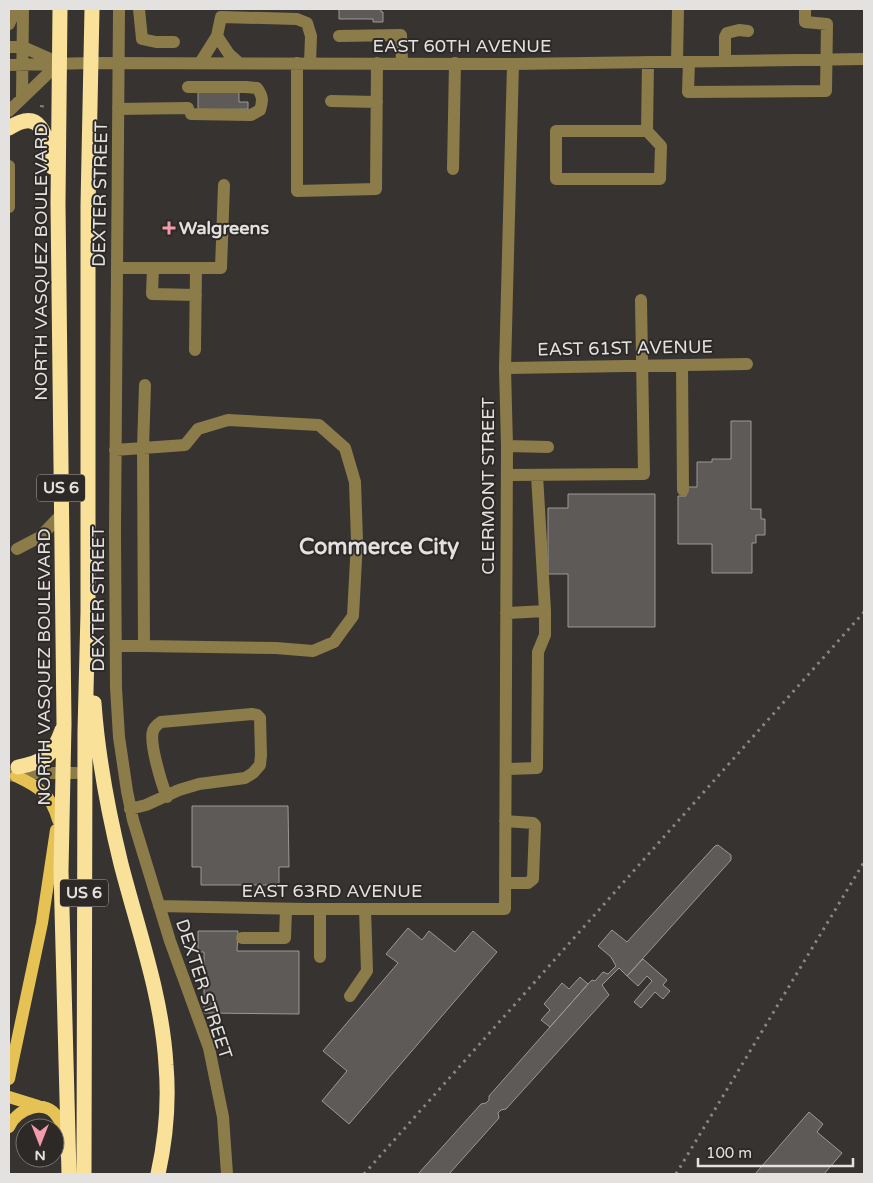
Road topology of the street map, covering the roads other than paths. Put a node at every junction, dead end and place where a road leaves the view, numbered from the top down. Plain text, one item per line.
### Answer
1 (16, 9) edge
2 (23, 9) edge
3 (60, 9) edge
4 (92, 9) edge
5 (119, 9) edge
6 (139, 9) edge
7 (678, 9) edge
8 (806, 9) edge
9 (220, 13) edge
10 (9, 24) edge
11 (748, 31) dead end
12 (217, 36) junction
13 (339, 36) dead end
14 (174, 42) dead end
15 (9, 47) edge
16 (23, 47) junction
17 (864, 59) edge
18 (826, 60) junction
19 (725, 61) junction
20 (648, 62) junction
21 (683, 62) junction
22 (59, 63) junction
23 (92, 63) junction
24 (119, 63) junction
25 (200, 63) junction
26 (239, 63) junction
27 (297, 63) junction
28 (310, 63) junction
29 (377, 63) junction
30 (402, 63) junction
31 (22, 64) junction
32 (455, 64) junction
33 (513, 64) junction
34 (9, 65) edge
35 (188, 87) dead end
36 (22, 97) junction
37 (331, 101) dead end
38 (377, 102) junction
39 (118, 109) junction
40 (9, 111) edge
41 (9, 128) edge
42 (647, 131) junction
43 (9, 166) edge
44 (453, 169) dead end
45 (224, 185) dead end
46 (58, 203) junction
47 (9, 207) edge
48 (117, 268) junction
49 (153, 268) junction
50 (196, 268) junction
51 (196, 295) junction
52 (641, 300) dead end
53 (195, 350) dead end
54 (747, 364) dead end
55 (682, 365) junction
56 (642, 366) junction
57 (504, 368) junction
58 (145, 385) dead end
59 (507, 446) junction
60 (548, 447) dead end
61 (143, 448) junction
62 (115, 450) junction
63 (507, 475) junction
64 (536, 475) junction
65 (683, 490) dead end
66 (62, 514) junction
67 (17, 549) dead end
68 (88, 612) junction
69 (545, 612) junction
70 (506, 613) junction
71 (116, 646) junction
72 (144, 646) junction
73 (64, 724) junction
74 (506, 769) junction
75 (16, 772) edge
76 (70, 773) junction
77 (166, 797) junction
78 (130, 809) junction
79 (58, 820) junction
80 (506, 822) junction
81 (505, 883) junction
82 (158, 906) junction
83 (286, 909) junction
84 (320, 909) junction
85 (365, 909) junction
86 (505, 909) joint
87 (242, 938) dead end
88 (320, 957) dead end
89 (350, 996) dead end
90 (11, 1058) edge
91 (9, 1079) edge
92 (9, 1097) edge
93 (41, 1107) junction
94 (9, 1127) edge
95 (67, 1174) edge
96 (84, 1174) edge
97 (158, 1174) edge
98 (227, 1174) edge

1 - 10 street
2 - 16 street
3 - 22 highway, NORTH VASQUEZ BOULEVARD / US 6
4 - 23 highway, US 6
5 - 24 street, DEXTER STREET
6 - 14 street
7 - 21 street
8 - 18 street
9 - 12 street
9 - 28 street
11 - 19 street
12 - 25 street
12 - 26 street
13 - 30 street
15 - 16 street, EAST 60TH AVENUE
16 - 22 street, EAST 60TH AVENUE
16 - 31 street
17 - 18 street, EAST 60TH AVENUE
18 - 19 street, EAST 60TH AVENUE
18 - 21 street
19 - 21 street, EAST 60TH AVENUE
20 - 21 street, EAST 60TH AVENUE
20 - 33 street, EAST 60TH AVENUE
20 - 42 street
22 - 23 street, EAST 60TH AVENUE
22 - 31 street, EAST 60TH AVENUE
22 - 36 street
22 - 46 highway, NORTH VASQUEZ BOULEVARD / US 6
23 - 24 street, EAST 60TH AVENUE
23 - 68 highway, US 6
24 - 25 street, EAST 60TH AVENUE
24 - 39 street, DEXTER STREET
25 - 26 street, EAST 60TH AVENUE
26 - 27 street, EAST 60TH AVENUE
27 - 28 street, EAST 60TH AVENUE
27 - 38 street
28 - 29 street, EAST 60TH AVENUE
29 - 30 street, EAST 60TH AVENUE
29 - 38 street
30 - 32 street, EAST 60TH AVENUE
31 - 34 street, EAST 60TH AVENUE
31 - 36 street
32 - 33 street, EAST 60TH AVENUE
32 - 44 street
33 - 57 street, CLERMONT STREET
35 - 39 street
36 - 40 street
37 - 38 street
39 - 48 street, DEXTER STREET
41 - 46 highway
42 - 42 street
43 - 47 street
45 - 50 street
46 - 66 highway, NORTH VASQUEZ BOULEVARD / US 6
48 - 49 street
48 - 62 street, DEXTER STREET
49 - 50 street
49 - 51 street
50 - 51 street
51 - 53 street
52 - 56 street
54 - 55 street, EAST 61ST AVENUE
55 - 56 street, EAST 61ST AVENUE
55 - 65 street
56 - 57 street, EAST 61ST AVENUE
56 - 64 street
57 - 59 street, CLERMONT STREET
58 - 61 street
59 - 60 street
59 - 63 street, CLERMONT STREET
61 - 62 street
61 - 72 street
61 - 72 street
62 - 71 street, DEXTER STREET
63 - 64 street
63 - 70 street, CLERMONT STREET
64 - 69 street
66 - 67 street
66 - 73 highway, NORTH VASQUEZ BOULEVARD / US 6
68 - 96 highway, US 6
68 - 97 highway
69 - 70 street
69 - 74 street
70 - 74 street, CLERMONT STREET
71 - 72 street
71 - 78 street, DEXTER STREET
73 - 75 highway
73 - 76 highway, NORTH VASQUEZ BOULEVARD / US 6
74 - 80 street, CLERMONT STREET
75 - 76 street
75 - 79 main road
76 - 79 main road
76 - 95 highway, NORTH VASQUEZ BOULEVARD / US 6
77 - 77 street
77 - 78 street
78 - 82 street, DEXTER STREET
79 - 90 main road
80 - 81 street, CLERMONT STREET
80 - 81 street
81 - 86 street, CLERMONT STREET
82 - 83 street, EAST 63RD AVENUE
82 - 98 street, DEXTER STREET
83 - 84 street, EAST 63RD AVENUE
83 - 87 street
84 - 85 street, EAST 63RD AVENUE
84 - 88 street
85 - 86 street, EAST 63RD AVENUE
85 - 89 street
90 - 91 main road
92 - 93 main road
93 - 94 main road
93 - 95 main road

